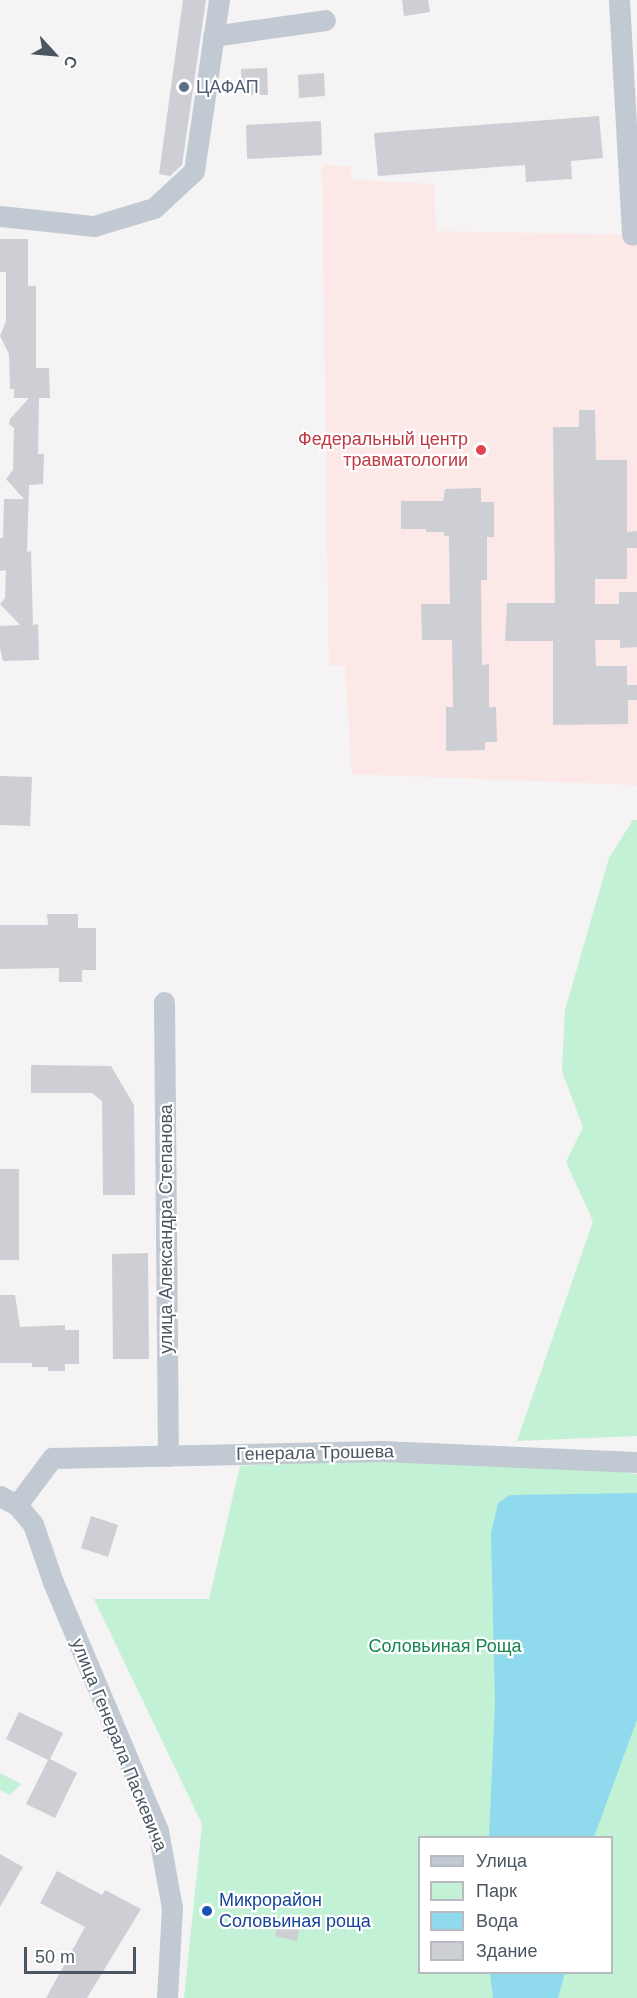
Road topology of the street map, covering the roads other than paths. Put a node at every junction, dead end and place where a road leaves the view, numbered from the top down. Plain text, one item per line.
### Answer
1 (219, 0) edge
2 (619, 0) edge
3 (325, 20) dead end
4 (213, 36) junction
5 (0, 216) edge
6 (632, 235) dead end
7 (164, 1002) dead end
8 (168, 1456) junction
9 (637, 1462) edge
10 (9, 1501) edge
11 (167, 1998) edge

1 - 4 street
2 - 6 street
3 - 4 street
4 - 5 street
7 - 8 street, улица Александра Степанова
8 - 9 street, Генерала Трошева
8 - 10 street, Генерала Трошева
10 - 11 street, улица Генерала Паскевича

